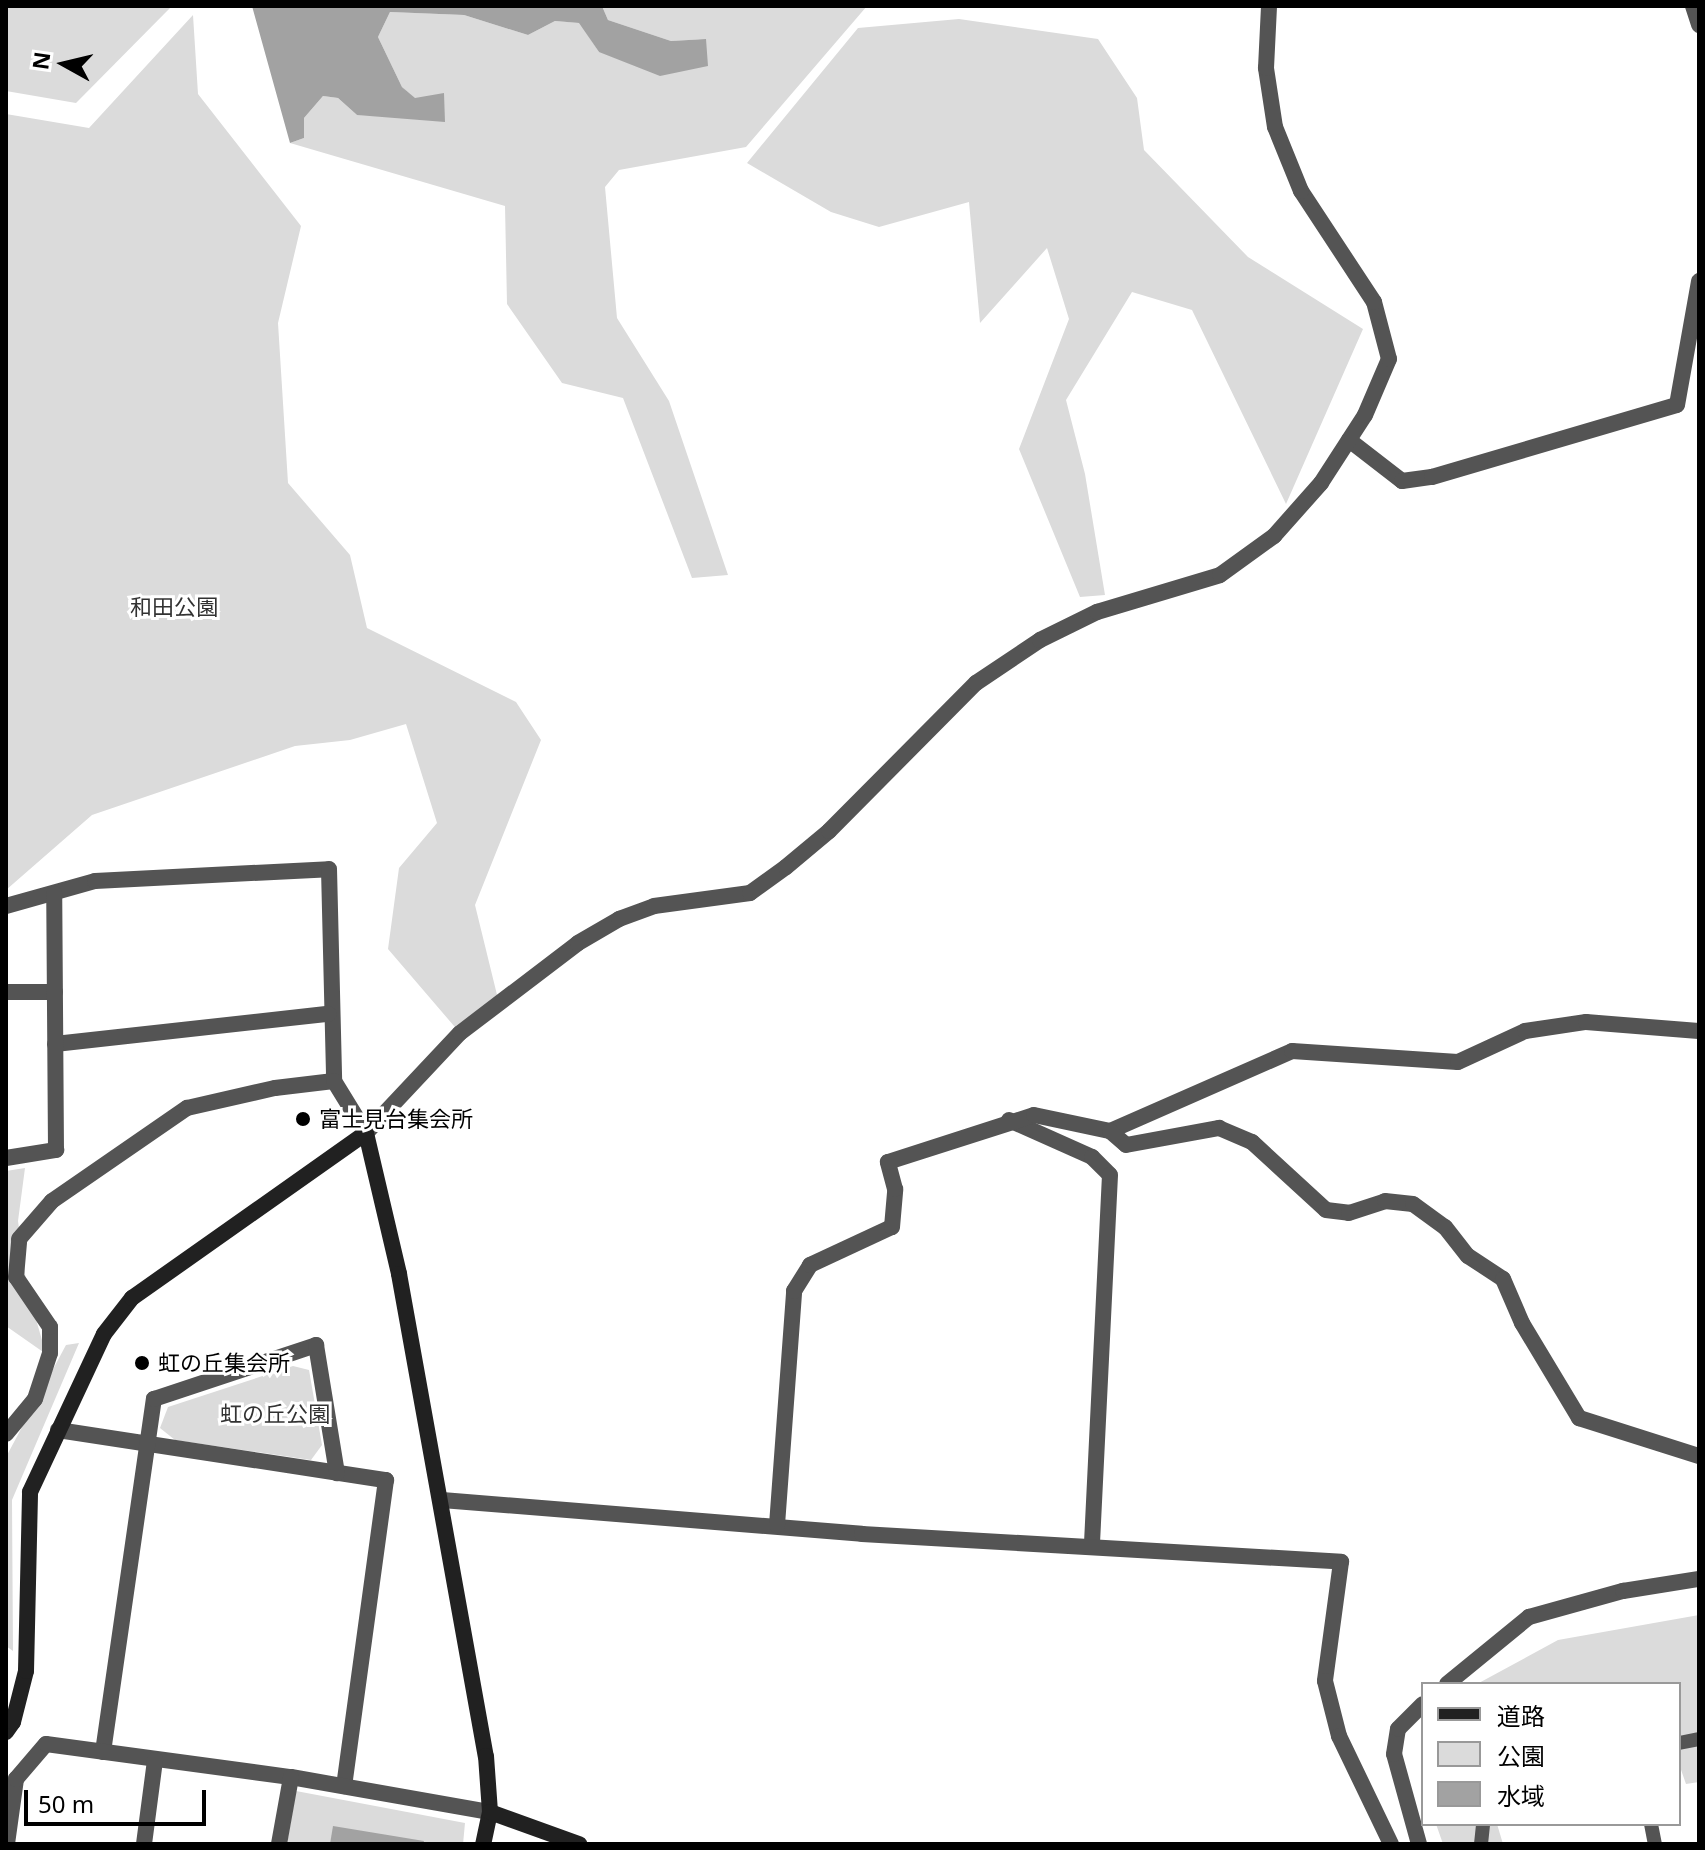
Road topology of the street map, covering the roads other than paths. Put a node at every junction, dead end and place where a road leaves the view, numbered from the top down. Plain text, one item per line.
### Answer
1 (1269, 6) edge
2 (1693, 6) edge
3 (1699, 25) edge
4 (1699, 281) edge
5 (1349, 440) junction
6 (54, 894) junction
7 (6, 906) edge
8 (6, 992) edge
9 (55, 992) junction
10 (328, 1014) junction
11 (1699, 1031) edge
12 (55, 1044) junction
13 (334, 1081) junction
14 (1009, 1120) junction
15 (1110, 1131) junction
16 (366, 1133) junction
17 (6, 1158) edge
18 (58, 1430) junction
19 (6, 1434) edge
20 (147, 1447) junction
21 (1699, 1456) edge
22 (337, 1473) junction
23 (442, 1500) junction
24 (777, 1525) junction
25 (1092, 1546) junction
26 (1699, 1579) edge
27 (1449, 1682) edge
28 (1421, 1706) edge
29 (6, 1732) edge
30 (103, 1752) junction
31 (155, 1760) junction
32 (291, 1777) junction
33 (344, 1786) junction
34 (490, 1812) junction
35 (7, 1844) edge
36 (144, 1844) edge
37 (279, 1844) edge
38 (483, 1844) edge
39 (579, 1844) edge
40 (1391, 1844) edge
41 (1419, 1844) edge

1 - 5 street
2 - 3 street
4 - 5 street
5 - 16 street
6 - 7 street
6 - 9 street
6 - 10 street
8 - 9 street
9 - 12 street
10 - 12 street
10 - 13 street
11 - 15 street
12 - 17 street
13 - 16 street
13 - 19 street
14 - 15 street
14 - 24 street
14 - 25 street
15 - 21 street
16 - 18 street
16 - 23 street
18 - 20 street
18 - 29 street
20 - 22 street
20 - 22 street
20 - 30 street
22 - 33 street
23 - 24 street
23 - 34 street
24 - 25 street
25 - 40 street
26 - 27 street
28 - 41 street
30 - 31 street
30 - 35 street
31 - 32 street
31 - 36 street
32 - 33 street
32 - 37 street
33 - 34 street
34 - 38 street
34 - 39 street

